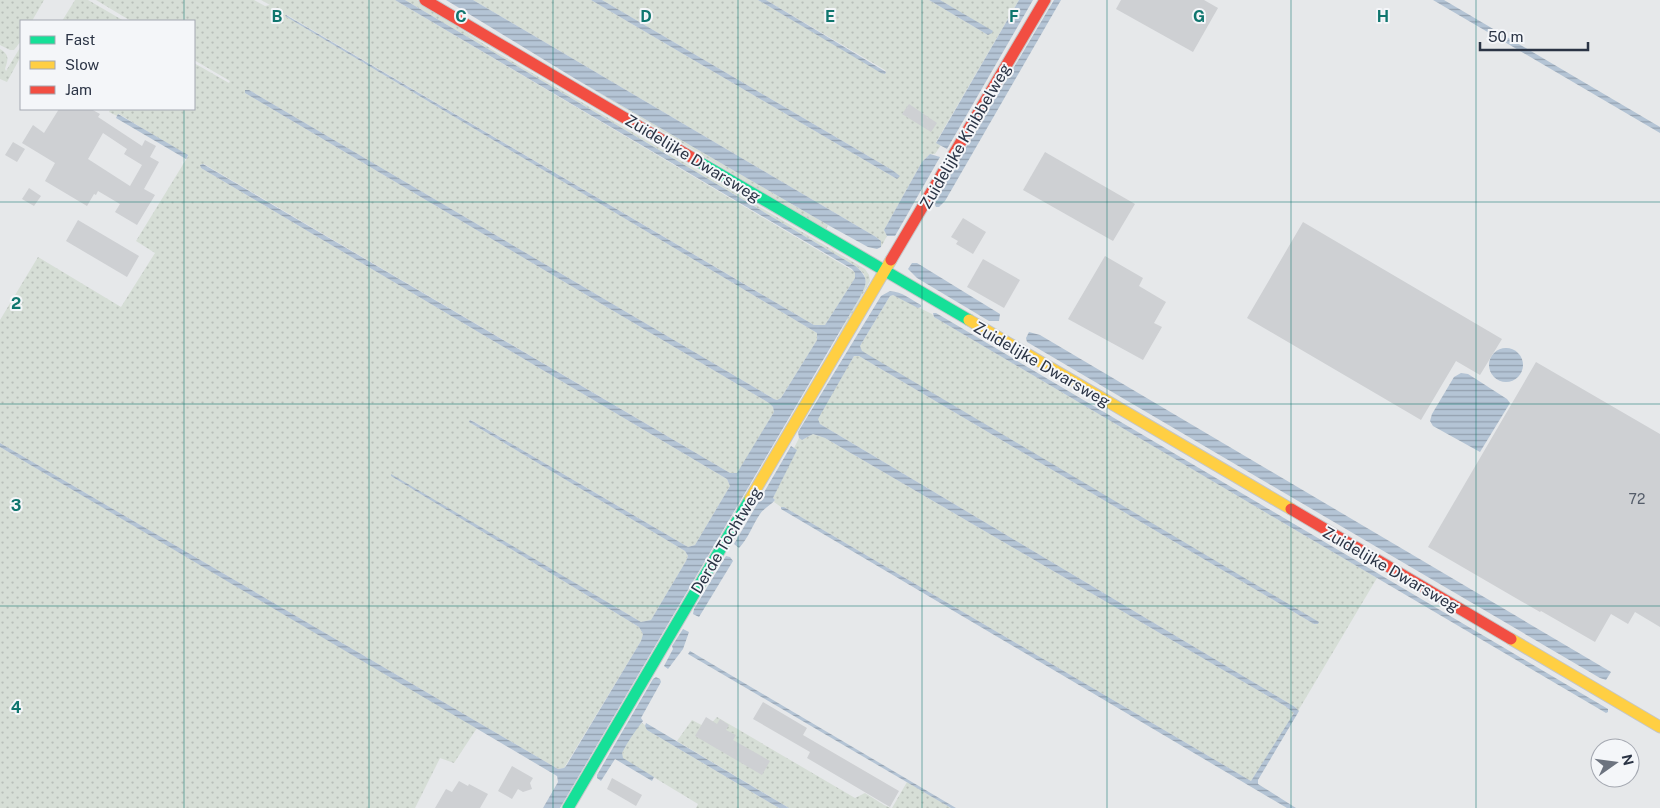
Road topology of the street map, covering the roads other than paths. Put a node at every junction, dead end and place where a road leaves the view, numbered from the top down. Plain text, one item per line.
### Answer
1 (425, 0) edge
2 (1045, 0) edge
3 (885, 272) junction
4 (1660, 727) edge
5 (568, 808) edge

1 - 3 street, Zuidelijke Dwarsweg
2 - 3 street, Zuidelijke Knibbelweg
3 - 4 street, Zuidelijke Dwarsweg
3 - 5 street, Derde Tochtweg

